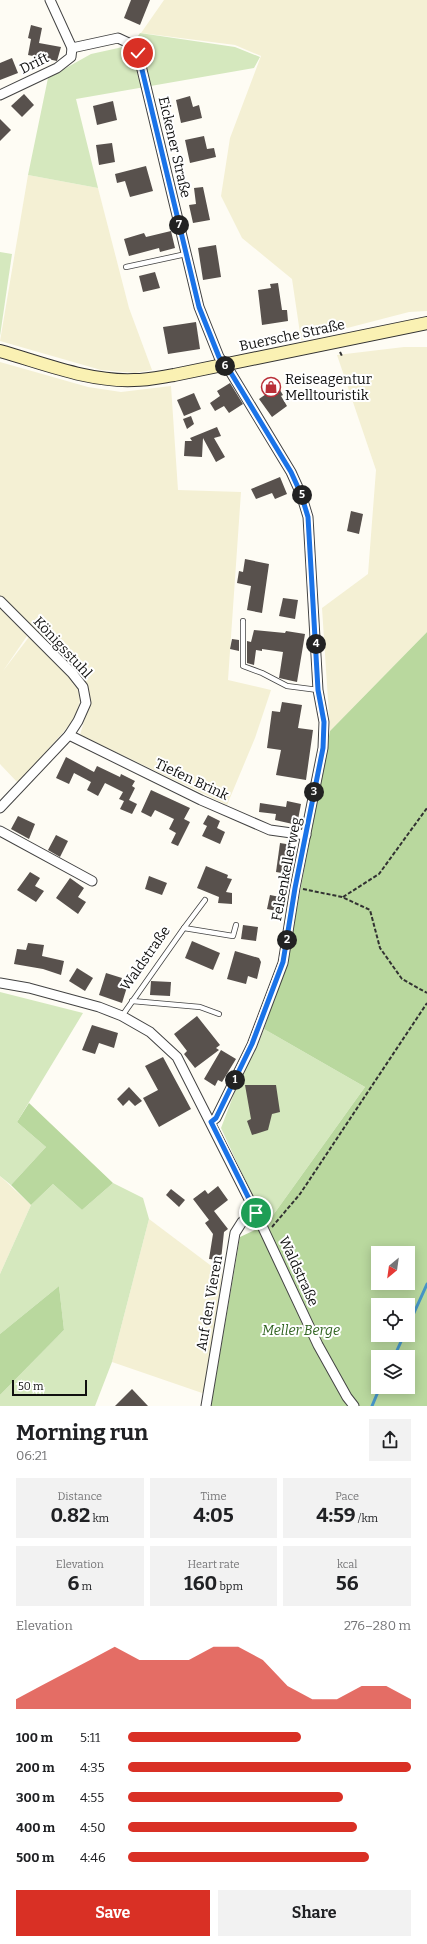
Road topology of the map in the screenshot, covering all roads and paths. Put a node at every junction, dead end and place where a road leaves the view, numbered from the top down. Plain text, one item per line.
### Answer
1 (50, 0) edge
2 (72, 48) junction
3 (0, 95) edge
4 (186, 254) junction
5 (126, 267) dead end
6 (427, 323) edge
7 (0, 351) edge
8 (224, 365) junction
9 (0, 602) edge
10 (243, 621) dead end
11 (318, 690) junction
12 (70, 735) junction
13 (0, 808) edge
14 (427, 808) edge
15 (0, 831) edge
16 (306, 835) junction
17 (92, 881) dead end
18 (295, 888) junction
19 (342, 897) junction
20 (205, 900) dead end
21 (236, 925) dead end
22 (184, 928) junction
23 (0, 983) edge
24 (427, 993) edge
25 (132, 1001) junction
26 (427, 1004) edge
27 (219, 1014) dead end
28 (122, 1016) junction
29 (211, 1122) junction
30 (256, 1213) junction
31 (266, 1234) junction
32 (206, 1406) edge
33 (354, 1406) edge

1 - 2 street
2 - 3 street, Drift
2 - 4 street, Eickener Straße
4 - 5 lane
4 - 8 street, Eickener Straße
6 - 8 main road, Buersche Straße
7 - 8 main road, Buersche Straße
8 - 11 street, Felsenkellerweg
9 - 12 street, Königsstuhl
10 - 11 lane
11 - 16 street, Felsenkellerweg
12 - 13 street, Königsstuhl
12 - 16 street, Tiefen Brink
14 - 19 path
15 - 17 street
16 - 18 street, Felsenkellerweg
18 - 19 path
18 - 29 street, Felsenkellerweg
19 - 24 path
20 - 22 lane
21 - 22 lane, Waldstraße
22 - 25 lane, Waldstraße
23 - 28 street, Waldstraße
25 - 27 lane
25 - 28 lane, Waldstraße
26 - 31 path
28 - 29 street, Waldstraße
29 - 30 street, Waldstraße
30 - 31 street, Waldstraße
30 - 32 street, Auf den Vieren
31 - 33 street, Waldstraße

